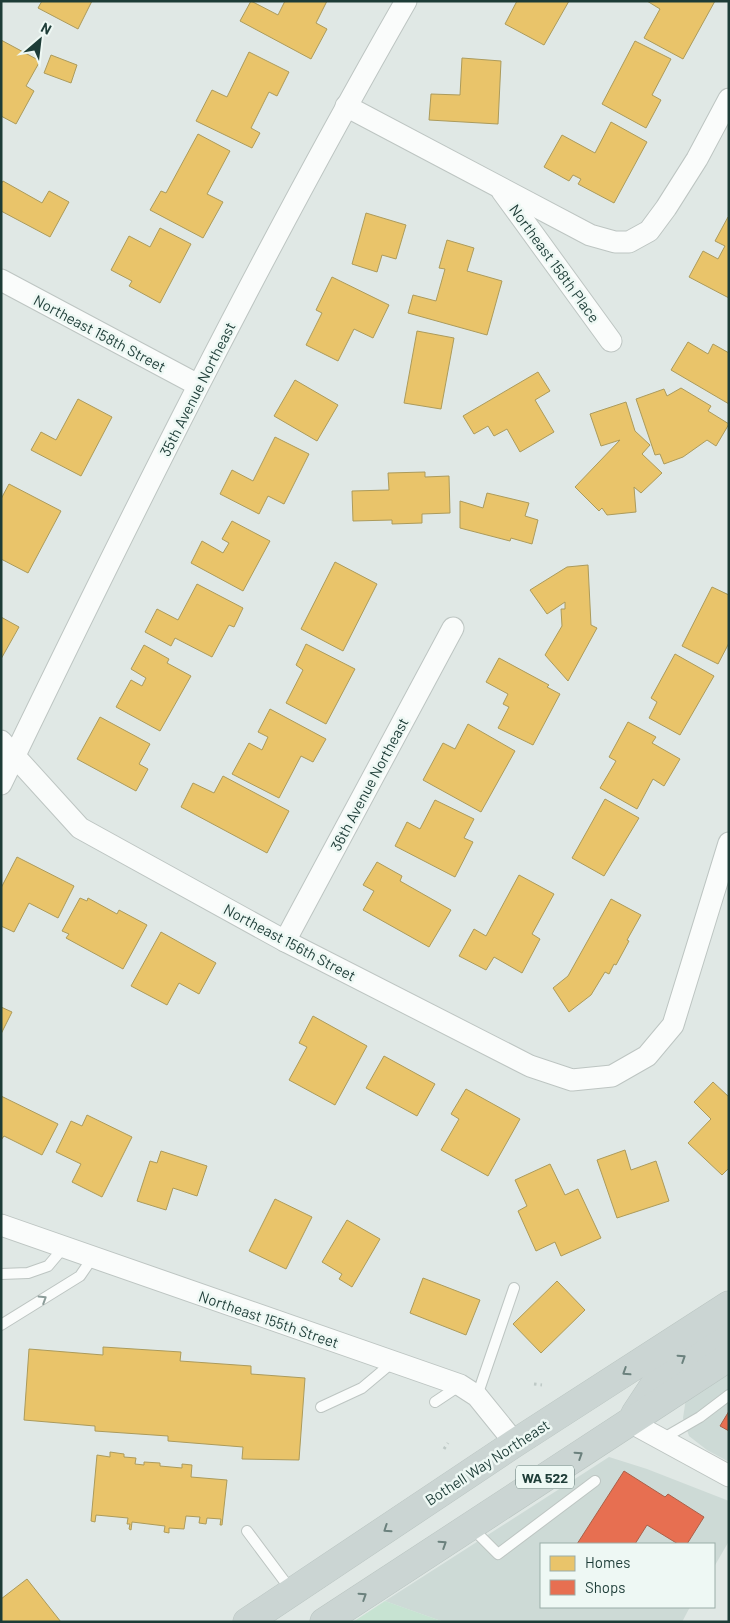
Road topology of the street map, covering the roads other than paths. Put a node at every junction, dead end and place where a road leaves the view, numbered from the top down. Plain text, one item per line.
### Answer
1 (406, 1) edge
2 (729, 99) edge
3 (346, 106) junction
4 (499, 186) junction
5 (1, 280) edge
6 (611, 340) dead end
7 (198, 385) junction
8 (453, 628) dead end
9 (8, 748) edge
10 (1, 784) edge
11 (729, 843) edge
12 (285, 941) junction
13 (1, 1225) edge
14 (64, 1247) junction
15 (93, 1257) junction
16 (1, 1274) edge
17 (514, 1288) dead end
18 (729, 1305) edge
19 (1, 1325) edge
20 (729, 1328) edge
21 (729, 1357) edge
22 (393, 1362) junction
23 (468, 1391) junction
24 (729, 1395) edge
25 (435, 1402) dead end
26 (321, 1407) dead end
27 (630, 1422) junction
28 (662, 1439) junction
29 (515, 1443) junction
30 (729, 1476) edge
31 (596, 1481) dead end
32 (470, 1526) junction
33 (247, 1531) dead end
34 (292, 1592) junction
35 (247, 1622) edge
36 (324, 1622) edge

1 - 3 street, 35th Avenue Northeast
2 - 4 street, Northeast 158th Place
3 - 4 street, Northeast 158th Place
3 - 7 street, 35th Avenue Northeast
4 - 6 street, Northeast 158th Place
5 - 7 street, Northeast 158th Street
7 - 9 street, 35th Avenue Northeast
8 - 12 street, 36th Avenue Northeast
9 - 10 street, 35th Avenue Northeast
9 - 12 street, Northeast 156th Street
11 - 12 street, Northeast 156th Street
13 - 14 street, Northeast 155th Street
14 - 15 street, Northeast 155th Street
14 - 16 lane
19 -> 15 lane
15 - 22 street, Northeast 155th Street
17 - 23 lane
18 -> 29 main road, Bothell Way Northeast / WA 522
27 -> 20 main road
21 - 27 main road, WA 522
22 - 23 street, Northeast 155th Street
22 - 26 lane
23 - 25 lane
23 - 29 street
24 - 28 lane
27 - 28 street
32 -> 27 main road, WA 522
28 - 30 street
29 -> 34 main road, Bothell Way Northeast / WA 522
31 - 32 lane
36 -> 32 main road, WA 522
33 - 34 lane
34 - 35 main road, Bothell Way Northeast / WA 522

